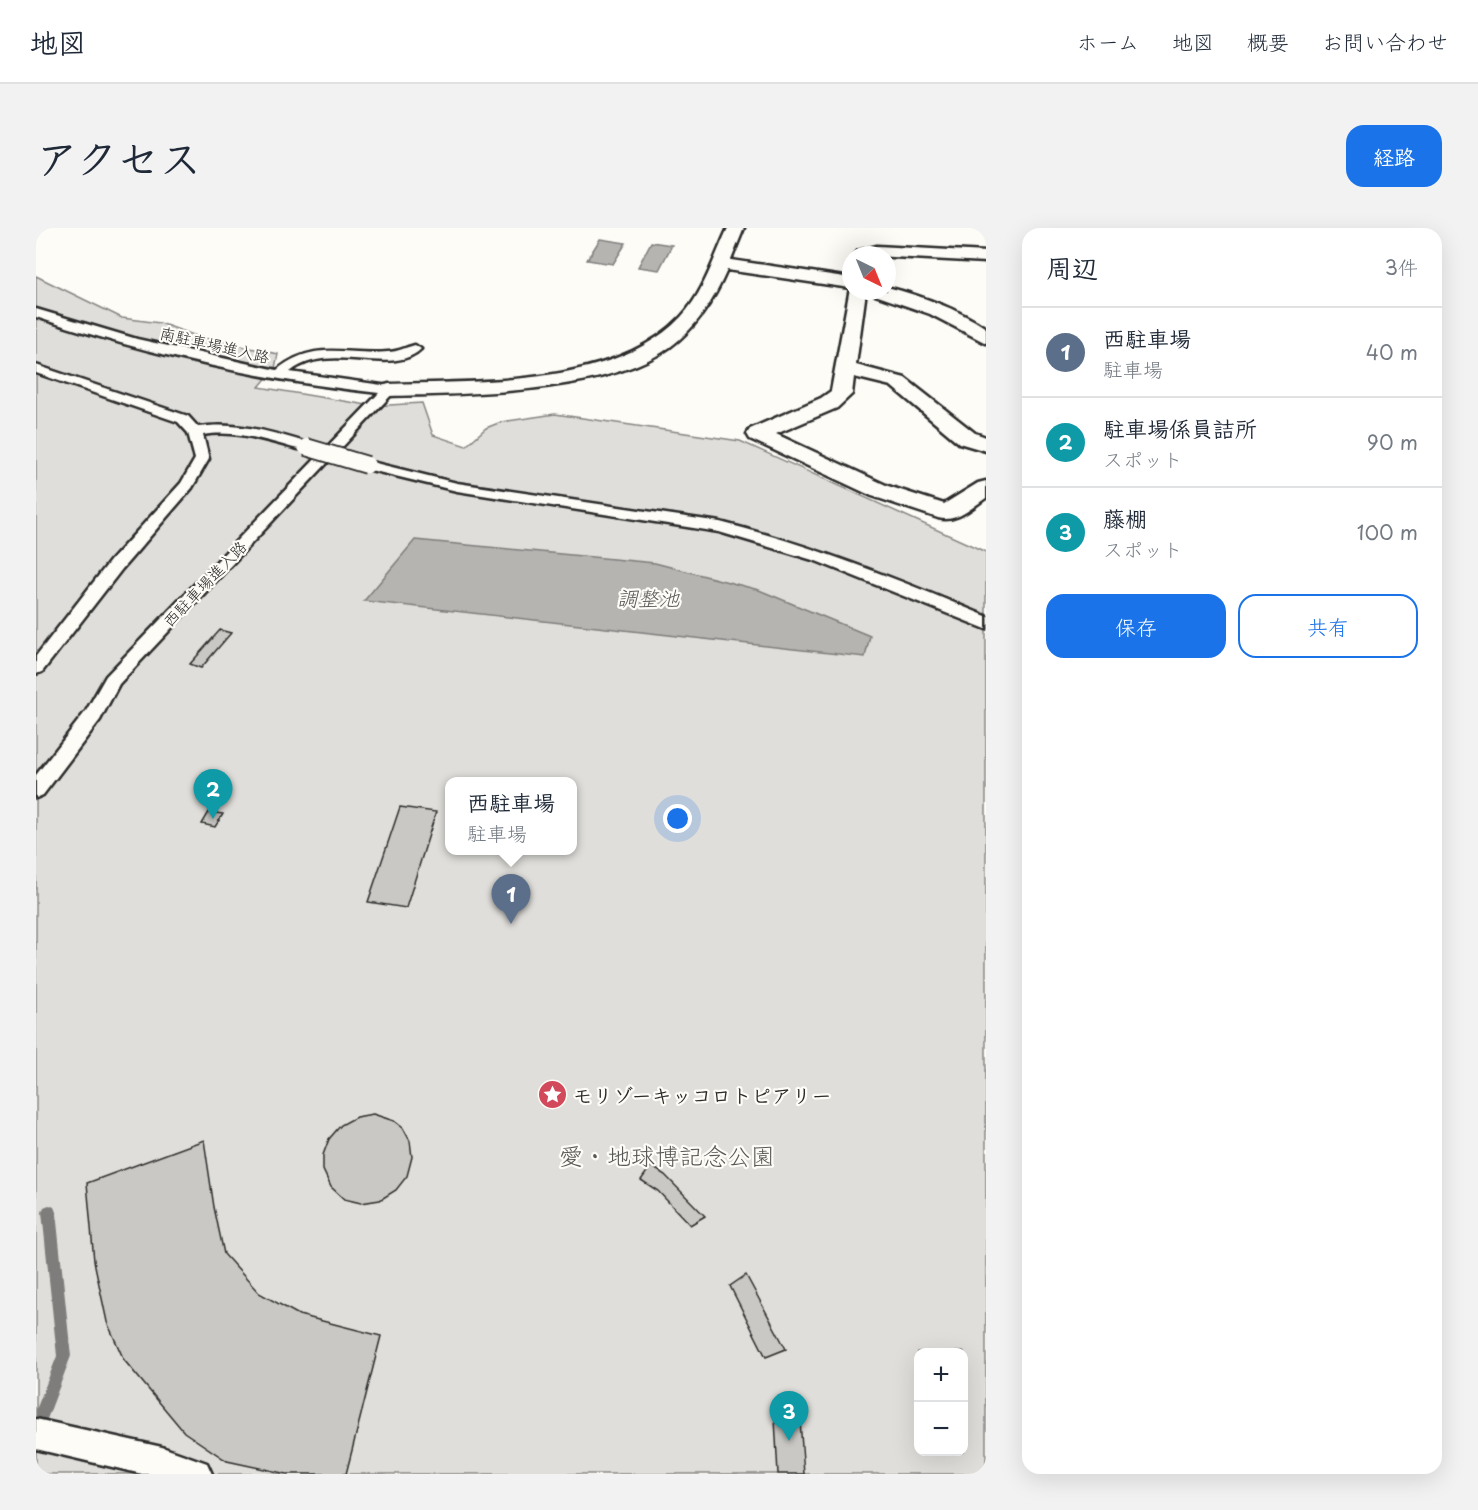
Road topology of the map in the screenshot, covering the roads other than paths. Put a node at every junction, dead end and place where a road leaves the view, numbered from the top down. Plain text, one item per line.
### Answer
1 (736, 228) edge
2 (896, 252) edge
3 (962, 256) junction
4 (986, 257) edge
5 (720, 264) junction
6 (986, 274) edge
7 (842, 282) edge
8 (896, 294) edge
9 (856, 300) edge
10 (36, 313) edge
11 (51, 318) junction
12 (36, 327) edge
13 (986, 337) edge
14 (415, 349) dead end
15 (36, 369) edge
16 (845, 369) junction
17 (278, 375) junction
18 (389, 390) junction
19 (195, 432) junction
20 (986, 444) edge
21 (986, 488) edge
22 (986, 623) edge
23 (36, 668) edge
24 (36, 790) edge
25 (50, 1438) edge
26 (196, 1474) edge

1 - 5 street
2 - 3 street
3 - 4 street
3 - 6 street
5 - 7 street
5 - 18 street
8 - 13 street
9 - 16 street
10 - 11 lane, 南駐車場進入路
11 - 12 lane
11 - 17 lane, 南駐車場進入路
14 - 17 lane
15 - 19 lane
16 - 20 street
16 - 21 street
17 - 18 lane, 南駐車場進入路
18 - 24 lane, 西駐車場進入路
19 - 22 lane, bridge
19 - 23 lane
25 - 26 lane

